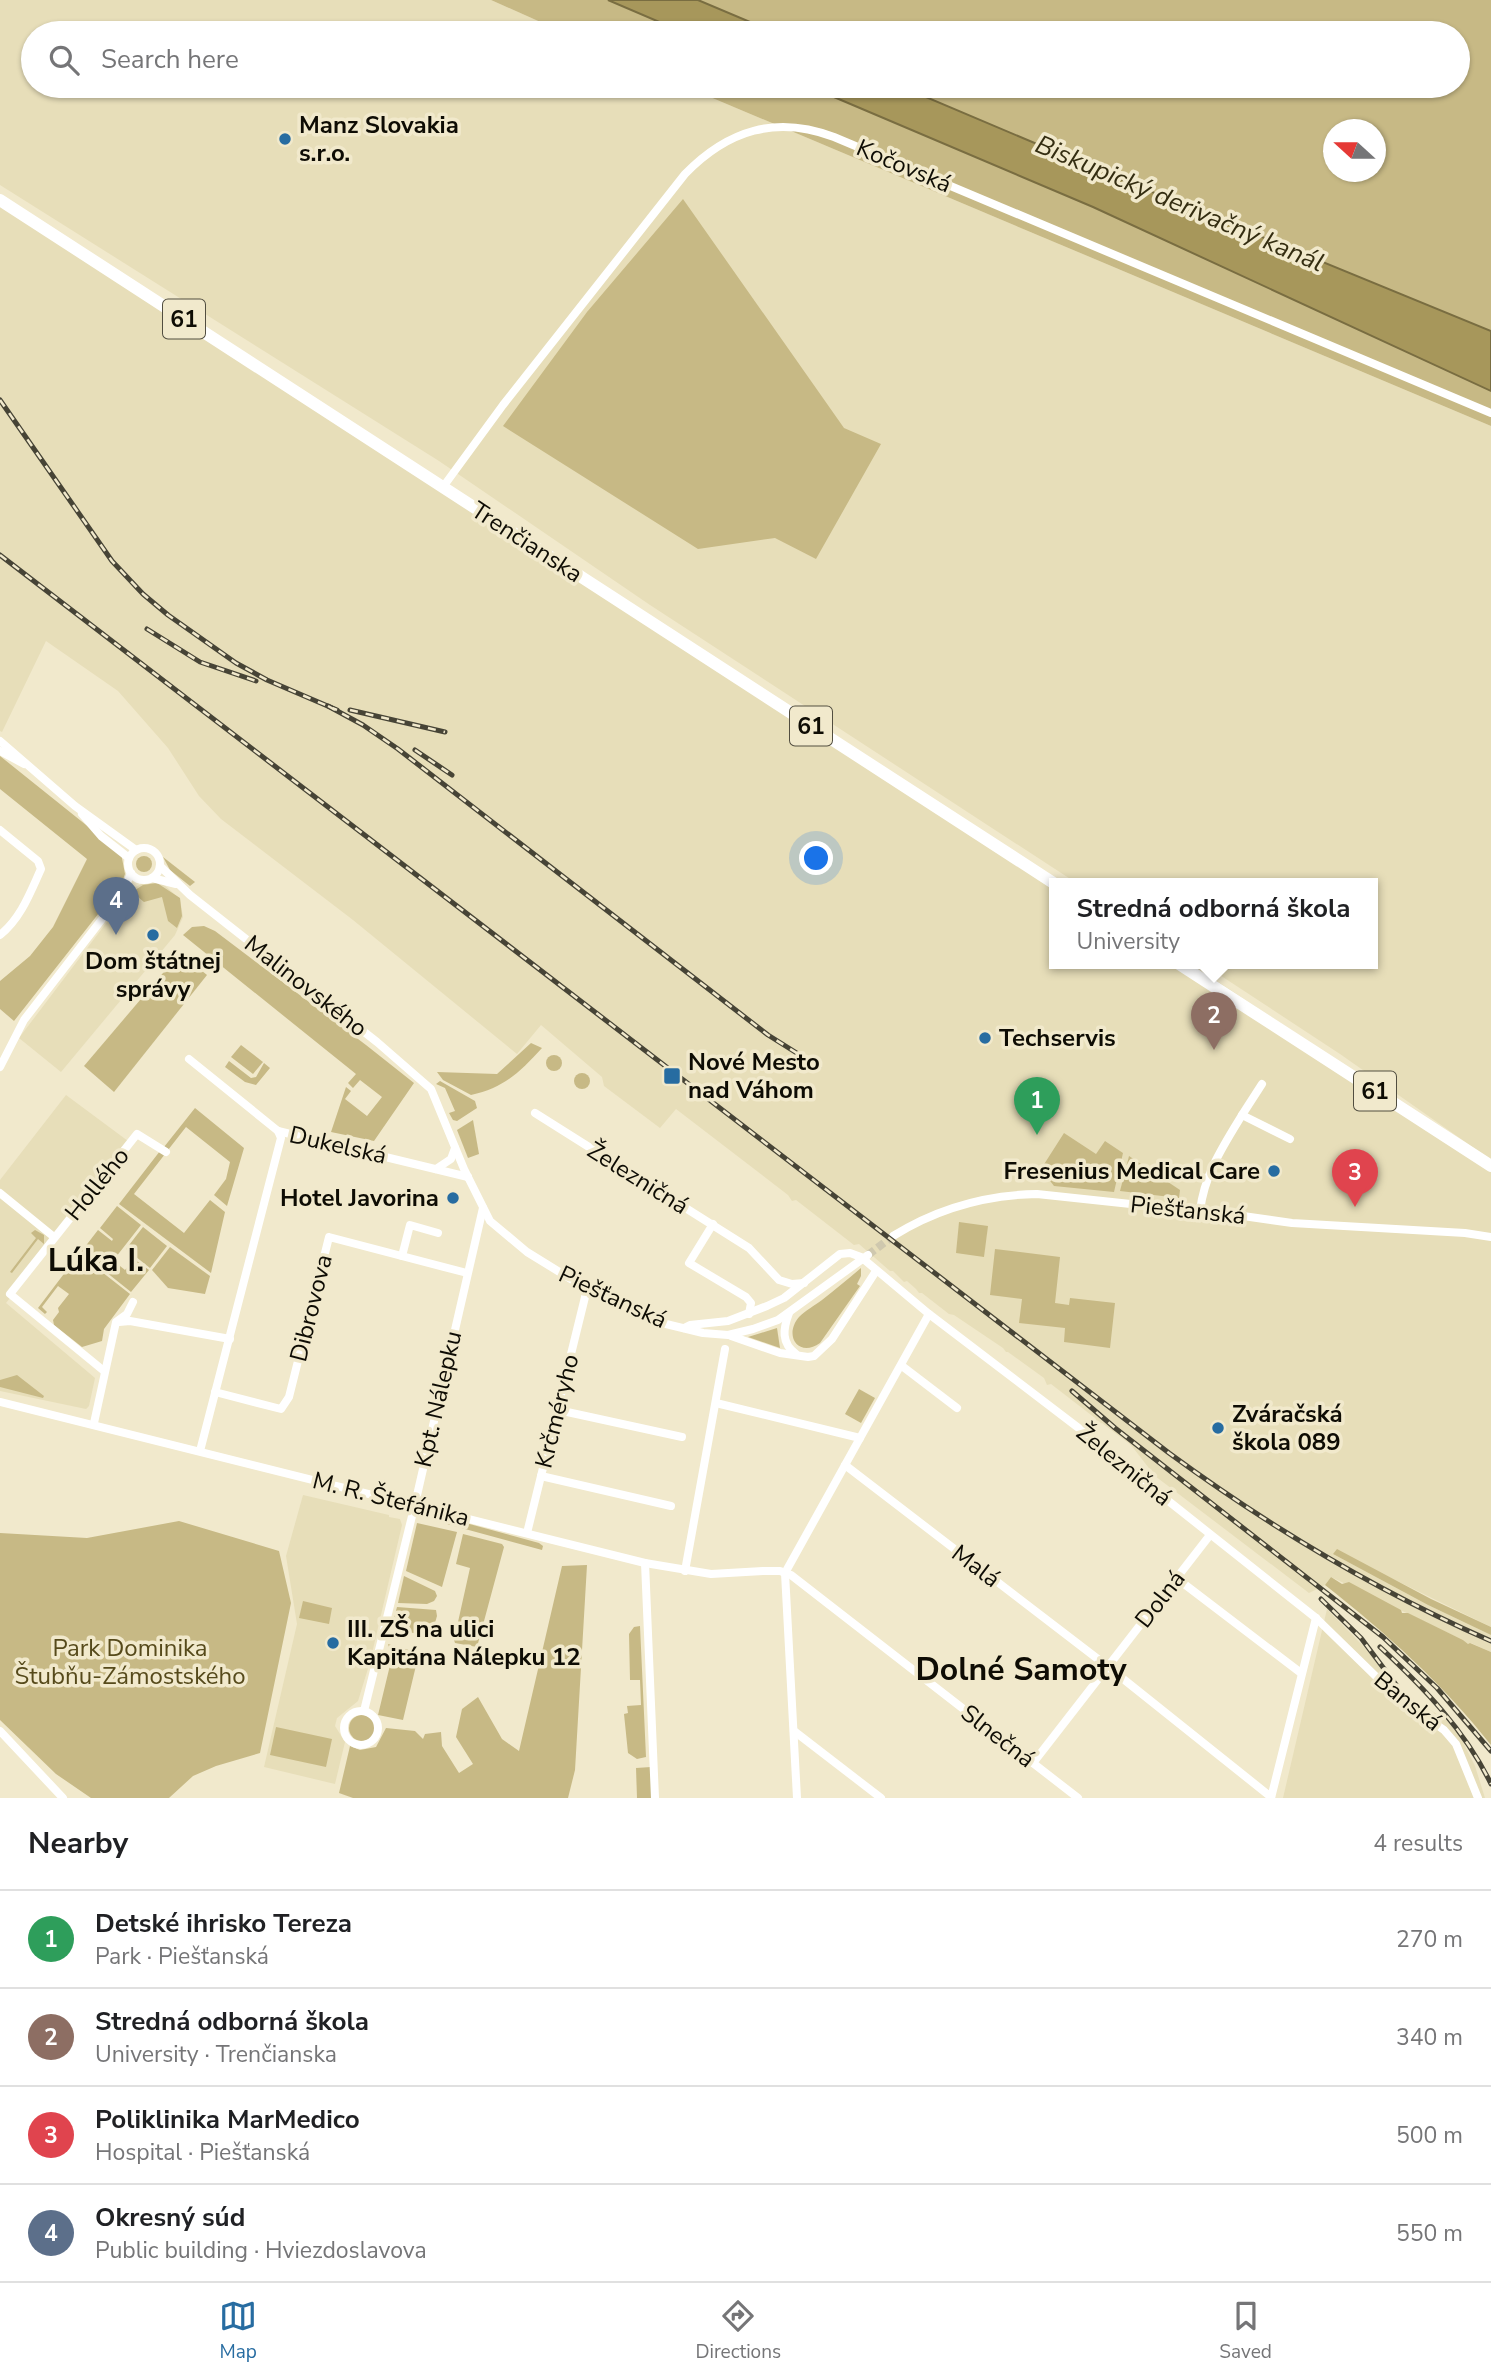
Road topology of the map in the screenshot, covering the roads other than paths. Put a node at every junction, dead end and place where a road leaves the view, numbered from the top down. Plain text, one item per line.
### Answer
1 (0, 200) edge
2 (1491, 413) edge
3 (443, 487) junction
4 (0, 741) edge
5 (0, 751) edge
6 (27, 765) junction
7 (75, 806) junction
8 (0, 830) edge
9 (136, 850) junction
10 (129, 858) junction
11 (160, 866) junction
12 (131, 873) junction
13 (152, 878) junction
14 (143, 880) junction
15 (1049, 880) edge
16 (179, 886) junction
17 (123, 892) junction
18 (0, 935) edge
19 (1187, 969) edge
20 (189, 1059) dead end
21 (0, 1067) edge
22 (1262, 1083) dead end
23 (431, 1089) joint
24 (535, 1113) dead end
25 (1242, 1115) junction
26 (278, 1131) junction
27 (1290, 1139) dead end
28 (455, 1148) junction
29 (166, 1152) dead end
30 (1491, 1166) edge
31 (436, 1169) junction
32 (468, 1177) junction
33 (0, 1193) edge
34 (482, 1208) junction
35 (1200, 1211) junction
36 (713, 1224) junction
37 (438, 1233) dead end
38 (893, 1236) tunnel mouth
39 (54, 1237) junction
40 (1491, 1237) edge
41 (402, 1256) junction
42 (869, 1259) junction
43 (876, 1271) junction
44 (467, 1273) junction
45 (804, 1283) junction
46 (587, 1289) junction
47 (133, 1302) dead end
48 (789, 1313) junction
49 (749, 1314) junction
50 (929, 1314) junction
51 (117, 1322) junction
52 (684, 1328) junction
53 (728, 1335) junction
54 (230, 1339) junction
55 (725, 1349) dead end
56 (796, 1354) junction
57 (902, 1366) junction
58 (104, 1371) junction
59 (215, 1392) junction
60 (0, 1402) edge
61 (716, 1403) junction
62 (957, 1408) dead end
63 (558, 1410) junction
64 (94, 1423) junction
65 (682, 1437) dead end
66 (860, 1438) junction
67 (200, 1451) junction
68 (845, 1465) junction
69 (541, 1476) junction
70 (415, 1504) junction
71 (671, 1506) dead end
72 (527, 1533) junction
73 (1210, 1535) junction
74 (645, 1563) junction
75 (685, 1571) junction
76 (785, 1573) junction
77 (1175, 1577) junction
78 (1316, 1618) junction
79 (1107, 1666) junction
80 (1301, 1673) junction
81 (364, 1711) junction
82 (0, 1731) edge
83 (794, 1731) junction
84 (1033, 1763) junction
85 (63, 1798) edge
86 (655, 1798) edge
87 (797, 1798) edge
88 (881, 1798) edge
89 (1078, 1798) edge
90 (1271, 1798) edge
91 (1478, 1798) edge

1 - 3 main road, Trenčianska / 61
2 - 3 street, Kočovská
3 - 15 main road, Trenčianska / 61
4 - 6 street
5 - 6 street
6 - 7 street
7 - 9 street
7 - 10 street
8 - 18 street
9 - 10 street
9 - 11 street
10 - 12 street
11 - 13 street
11 - 16 street, Malinovského
12 - 14 street
12 - 17 street
13 - 14 street
13 - 16 street, Malinovského
14 - 17 street
16 - 23 street, Malinovského
17 - 21 street
19 - 30 main road, 61
20 - 26 street, Dukelská
22 - 25 street
23 - 28 street, Piešťanská
24 - 36 street, Železničná
25 - 27 street
25 - 35 street
26 - 31 street, Dukelská
26 - 54 street
28 - 31 street
28 - 32 street, Piešťanská
29 - 39 street, Hollého
31 - 32 street, Dukelská
32 - 34 street, Piešťanská
33 - 39 street
34 - 44 street, Kpt. Nálepku
34 - 46 street, Piešťanská
35 - 38 street, Piešťanská
35 - 40 street, Piešťanská
36 - 45 street, Železničná
36 - 49 street
37 - 41 street
39 - 58 street, Hollého
41 - 44 street, Dibrovova
41 - 59 street, Dibrovova
42 - 43 street, Železničná
42 - 45 street, Železničná
42 - 48 street, Piešťanská
43 - 50 street, Železničná
43 - 56 street
44 - 70 street, Kpt. Nálepku
45 - 49 street
46 - 52 street, Piešťanská
46 - 63 street, Krčméryho
47 - 51 street
48 - 53 street, Piešťanská
48 - 56 street
49 - 52 street
50 - 57 street
50 - 73 street, Železničná
51 - 54 street
51 - 58 street
52 - 53 street, Piešťanská
53 - 56 street
54 - 59 street
55 - 61 street
57 - 62 street
57 - 66 street
58 - 64 street
59 - 67 street
60 - 64 street, M. R. Štefánika
61 - 66 street
61 - 75 street
63 - 65 street
63 - 69 street, Krčméryho
64 - 67 street, M. R. Štefánika
66 - 68 street
67 - 70 street, M. R. Štefánika
68 - 76 street
68 - 79 street, Malá
69 - 71 street
69 - 72 street, Krčméryho
70 - 72 street, M. R. Štefánika
70 - 81 street, Kpt. Nálepku
72 - 74 street, M. R. Štefánika
73 - 77 street, Dolná
73 - 78 street, Železničná
74 - 75 street, M. R. Štefánika
74 - 86 street
75 - 76 street, M. R. Štefánika
76 - 83 street
76 - 84 street, Slnečná
77 - 79 street, Dolná
77 - 80 street
78 - 80 street
78 - 91 street, Banská
79 - 84 street, Dolná
79 - 90 street, Malá
80 - 90 street
81 - 81 street, Kpt. Nálepku
82 - 85 street
83 - 87 street
83 - 88 street
84 - 89 street, Slnečná

